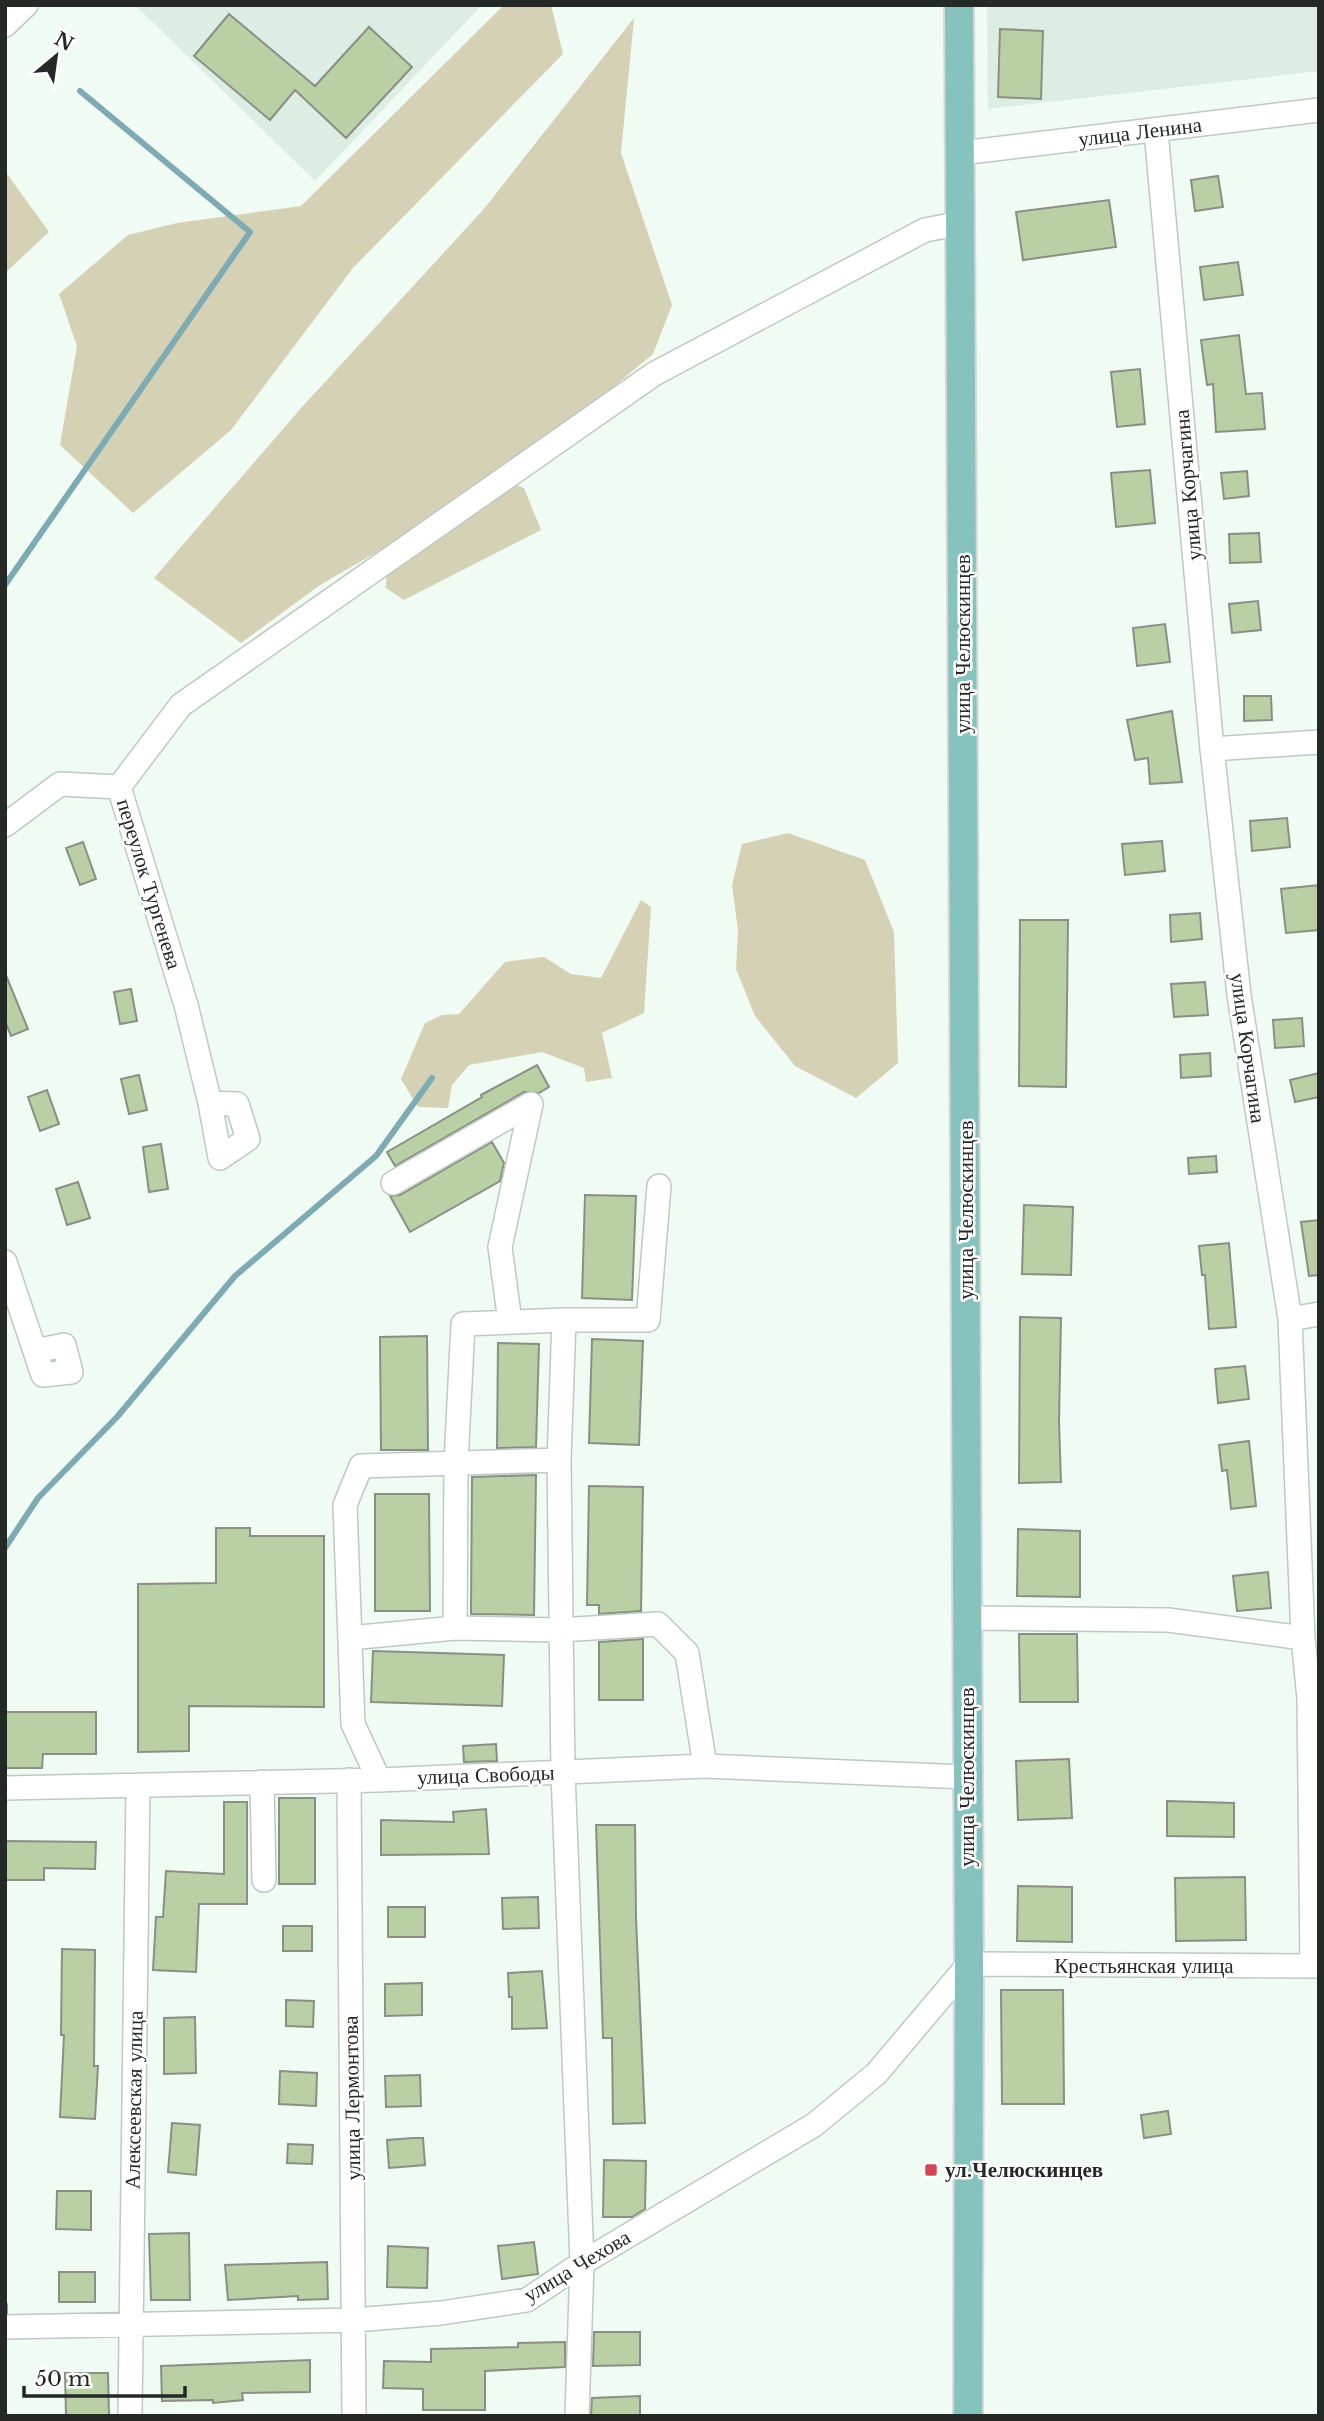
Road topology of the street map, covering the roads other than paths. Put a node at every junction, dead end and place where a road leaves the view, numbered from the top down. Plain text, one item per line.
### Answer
1 (26, 5) edge
2 (958, 5) edge
3 (5, 25) edge
4 (1319, 110) edge
5 (1156, 131) junction
6 (961, 153) junction
7 (961, 223) junction
8 (1319, 742) edge
9 (1212, 749) junction
10 (118, 787) junction
11 (5, 825) edge
12 (210, 1103) dead end
13 (393, 1183) dead end
14 (659, 1186) dead end
15 (5, 1262) edge
16 (1319, 1314) edge
17 (1290, 1319) junction
18 (564, 1320) junction
19 (510, 1322) junction
20 (35, 1351) dead end
21 (559, 1460) junction
22 (456, 1463) junction
23 (967, 1618) junction
24 (455, 1628) junction
25 (560, 1630) junction
26 (350, 1638) junction
27 (1303, 1638) junction
28 (1314, 1697) edge
29 (705, 1766) junction
30 (563, 1772) junction
31 (967, 1777) junction
32 (349, 1780) junction
33 (379, 1780) junction
34 (261, 1782) junction
35 (138, 1785) junction
36 (5, 1788) edge
37 (264, 1880) dead end
38 (969, 1965) junction
39 (1316, 1966) edge
40 (582, 2263) junction
41 (355, 2320) junction
42 (130, 2325) junction
43 (7, 2327) edge
44 (130, 2416) edge
45 (354, 2416) edge
46 (577, 2416) edge
47 (968, 2416) edge

1 - 3 street
2 - 6 main road, улица Челюскинцев
4 - 5 street, улица Ленина
5 - 6 street, улица Ленина
5 - 9 street, улица Корчагина
6 - 7 main road, улица Челюскинцев
7 - 10 street
7 - 23 main road, улица Челюскинцев
8 - 9 street
9 - 17 street, улица Корчагина
10 - 11 street, переулок Тургенева
10 - 12 street, переулок Тургенева
13 - 19 street
14 - 18 street
15 - 20 street
16 - 17 street
17 - 27 street, улица Корчагина
18 - 19 street
18 - 21 street
19 - 22 street
21 - 22 street
21 - 25 street
22 - 24 street
22 - 26 street
23 - 27 street
23 - 31 main road, улица Челюскинцев
24 - 25 street
24 - 26 street
25 - 29 street
25 - 30 street
26 - 33 street
27 - 28 street, улица Корчагина
28 - 39 street, улица Корчагина
29 - 30 street, улица Свободы
29 - 31 street, улица Свободы
30 - 33 street, улица Свободы
30 - 40 street
31 - 38 main road, улица Челюскинцев
32 - 33 street, улица Свободы
32 - 34 street, улица Свободы
32 - 41 street, улица Лермонтова
34 - 35 street, улица Свободы
34 - 37 street
35 - 36 street, улица Свободы
35 - 42 street, Алексеевская улица
38 - 39 street, Крестьянская улица
38 - 40 street, улица Чехова
38 - 47 main road, улица Челюскинцев
40 - 41 street, улица Чехова
40 - 46 street
41 - 42 street, улица Чехова
41 - 45 street, улица Лермонтова
42 - 43 street, улица Чехова
42 - 44 street, Алексеевская улица

